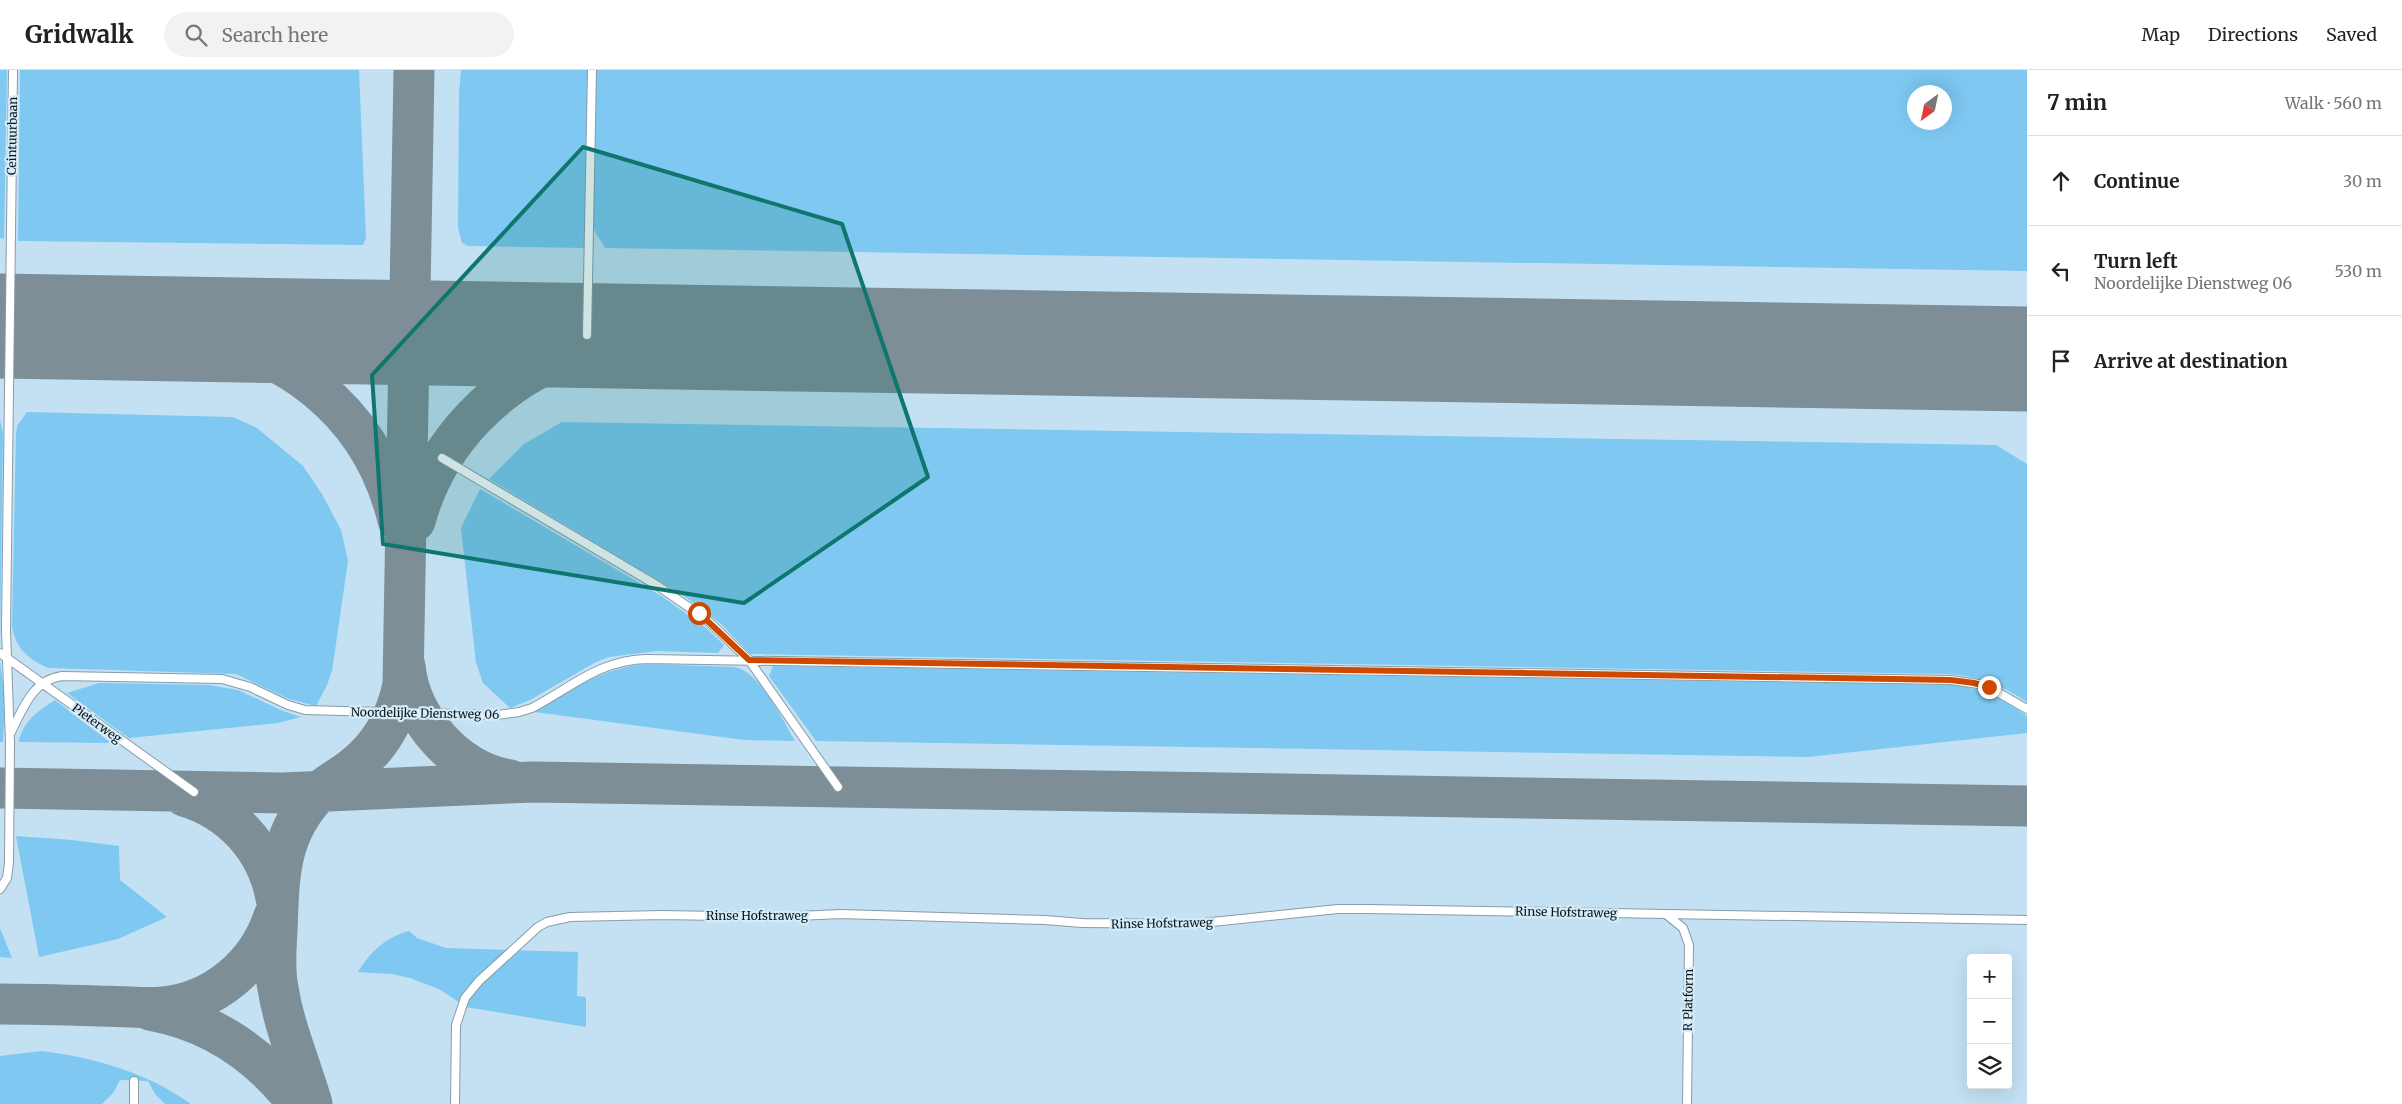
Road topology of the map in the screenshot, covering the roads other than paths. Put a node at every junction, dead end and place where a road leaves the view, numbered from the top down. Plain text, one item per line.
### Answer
1 (13, 70) edge
2 (592, 70) edge
3 (587, 335) dead end
4 (442, 458) dead end
5 (0, 654) edge
6 (8, 659) junction
7 (749, 660) junction
8 (41, 683) junction
9 (2027, 709) edge
10 (10, 734) junction
11 (838, 787) dead end
12 (194, 792) dead end
13 (0, 889) edge
14 (1657, 914) junction
15 (2027, 920) edge
16 (134, 1081) dead end
17 (134, 1104) edge
18 (455, 1104) edge
19 (1687, 1104) edge

1 - 6 lane, Ceintuurbaan
2 - 3 lane
4 - 7 lane
5 - 6 lane, Pieterweg
6 - 8 lane, Pieterweg
6 - 10 lane, Ceintuurbaan
7 - 8 lane, Noordelijke Dienstweg 06
7 - 9 lane, Noordelijke Dienstweg 06
7 - 11 lane
8 - 10 lane
8 - 12 lane, Pieterweg
10 - 13 lane, Ceintuurbaan
14 - 15 lane, Rinse Hofstraweg
14 - 18 lane, Rinse Hofstraweg
14 - 19 lane, R Platform
16 - 17 lane

